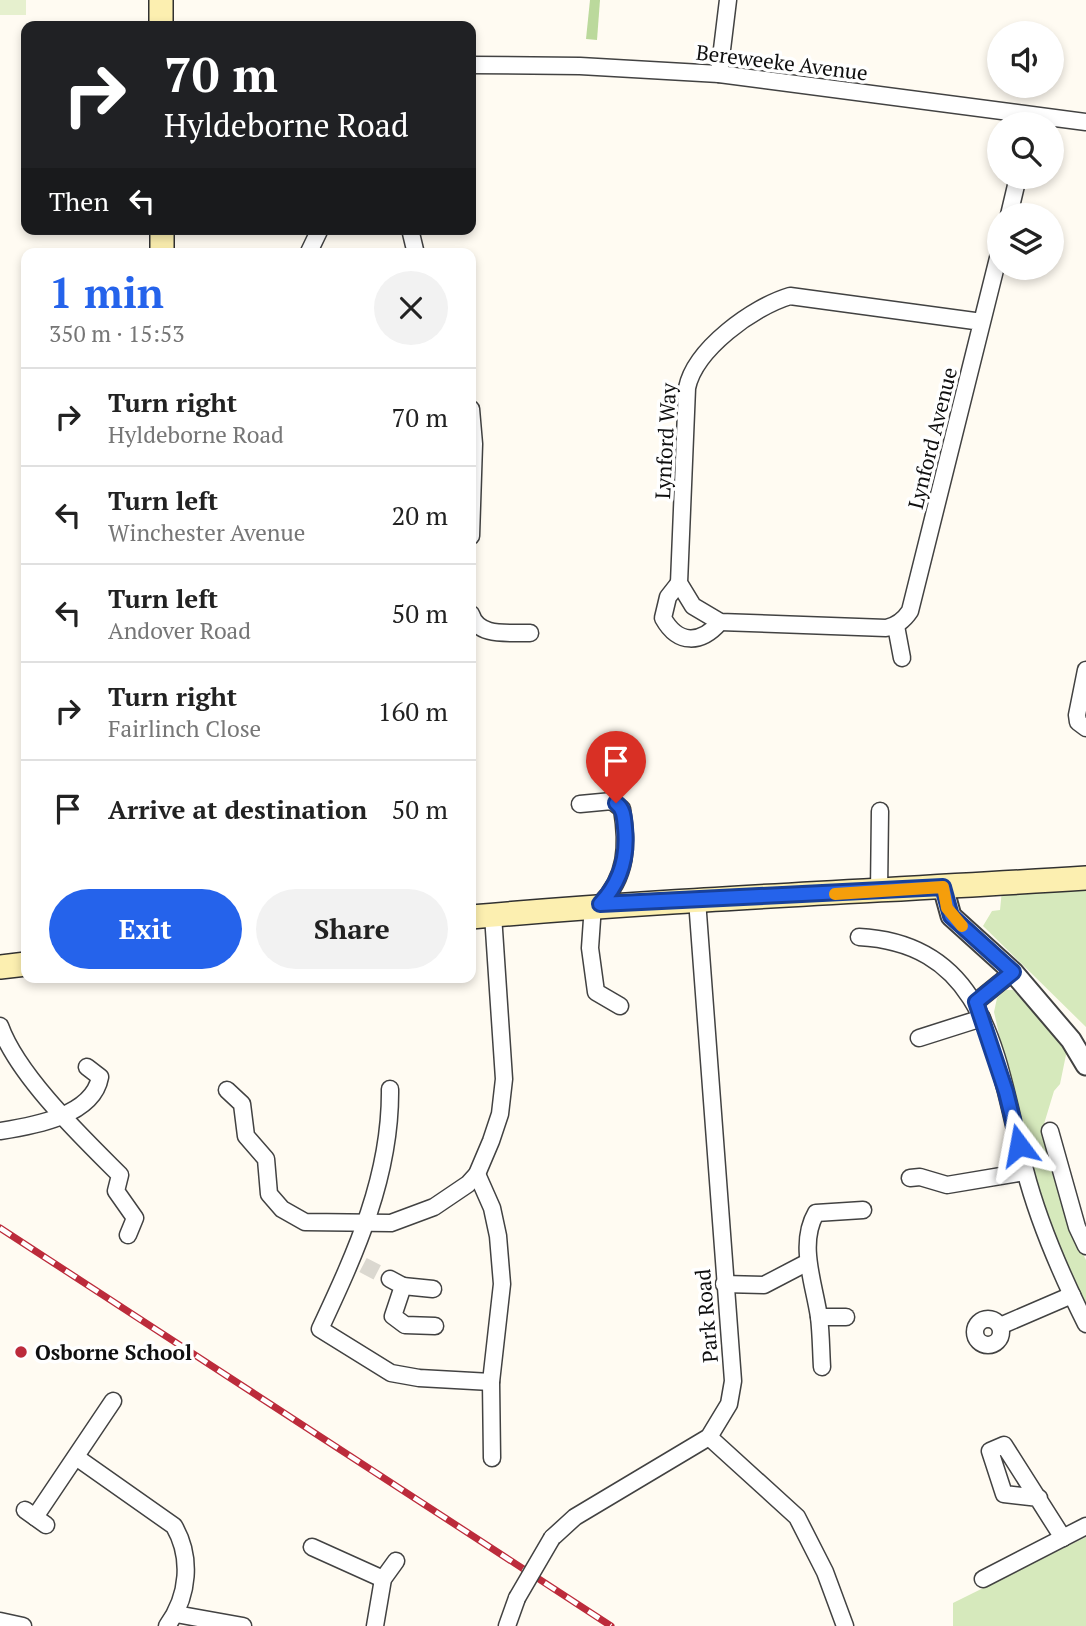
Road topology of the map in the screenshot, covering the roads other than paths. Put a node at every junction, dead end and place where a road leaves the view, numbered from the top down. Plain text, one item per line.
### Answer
1 (161, 0) edge
2 (728, 0) edge
3 (161, 21) edge
4 (476, 65) edge
5 (719, 74) junction
6 (987, 113) edge
7 (1064, 121) edge
8 (1086, 122) edge
9 (993, 280) edge
10 (982, 323) junction
11 (679, 583) junction
12 (720, 622) junction
13 (476, 625) edge
14 (896, 626) junction
15 (530, 633) dead end
16 (902, 658) dead end
17 (1086, 670) edge
18 (1086, 728) edge
19 (580, 804) dead end
20 (880, 811) dead end
21 (1086, 878) edge
22 (943, 887) junction
23 (879, 892) junction
24 (697, 900) junction
25 (597, 905) junction
26 (482, 916) edge
27 (859, 937) dead end
28 (21, 965) edge
29 (0, 967) edge
30 (1013, 972) junction
31 (976, 1002) junction
32 (620, 1006) dead end
33 (982, 1018) junction
34 (0, 1026) edge
35 (919, 1038) dead end
36 (1078, 1044) edge
37 (1086, 1065) edge
38 (88, 1067) dead end
39 (390, 1089) dead end
40 (227, 1090) dead end
41 (60, 1115) junction
42 (1050, 1131) dead end
43 (0, 1132) edge
44 (1025, 1172) junction
45 (477, 1174) junction
46 (910, 1178) dead end
47 (863, 1210) dead end
48 (367, 1225) junction
49 (128, 1236) dead end
50 (1086, 1246) edge
51 (808, 1262) junction
52 (724, 1284) junction
53 (433, 1289) dead end
54 (1072, 1295) junction
55 (819, 1317) junction
56 (846, 1317) dead end
57 (960, 1324) dead end
58 (1086, 1324) edge
59 (435, 1326) dead end
60 (822, 1367) dead end
61 (491, 1382) junction
62 (113, 1401) dead end
63 (709, 1437) junction
64 (76, 1457) junction
65 (492, 1458) dead end
66 (1039, 1498) dead end
67 (35, 1518) dead end
68 (1086, 1526) edge
69 (1063, 1538) junction
70 (312, 1547) dead end
71 (396, 1560) dead end
72 (383, 1579) junction
73 (984, 1579) dead end
74 (172, 1620) edge
75 (0, 1621) edge
76 (23, 1626) edge
77 (243, 1626) edge
78 (375, 1626) edge
79 (507, 1626) edge
80 (845, 1626) edge

1 - 3 main road
2 - 5 street
4 - 5 street, Bereweeke Avenue
5 - 6 street, Bereweeke Avenue
7 - 8 street, Bereweeke Avenue
9 - 10 street, Lynford Avenue
10 - 11 street, Lynford Way
10 - 14 street, Lynford Avenue
11 - 12 street
11 - 12 street, Lynford Way
12 - 14 street
13 - 15 street
14 - 16 street
17 - 18 street
19 - 25 street
20 - 23 street
21 - 22 main road
22 - 23 main road
22 - 30 street
23 - 24 main road
24 - 25 main road
24 - 52 street, Park Road
25 - 26 main road
25 - 32 street
26 - 45 street
27 - 31 street
28 - 29 main road
30 - 31 street
30 - 36 street
31 - 33 street
33 - 35 street
33 - 44 street
34 - 41 street
36 - 37 street
38 - 41 street
39 - 48 street
40 - 48 street
41 - 43 street
41 - 49 street
42 - 50 street
44 - 46 street
44 - 54 street
45 - 48 street
45 - 61 street
47 - 51 street
48 - 61 street
51 - 52 street
51 - 55 street
52 - 63 street, Park Road
53 - 59 street
54 - 57 street
54 - 58 street
55 - 56 street
55 - 60 street
61 - 65 street
62 - 64 street
63 - 79 street, Park Road, bridge
63 - 80 street
64 - 67 street
64 - 74 street
66 - 69 street
68 - 69 street
69 - 73 street
70 - 72 street
71 - 72 street
72 - 78 street
74 - 77 street
75 - 76 street

